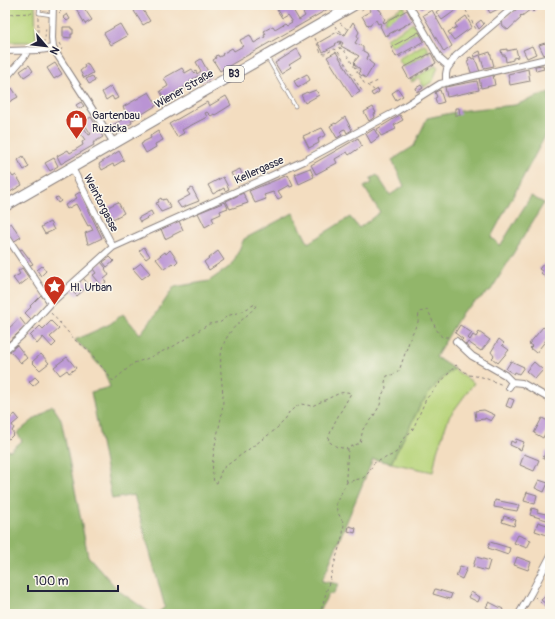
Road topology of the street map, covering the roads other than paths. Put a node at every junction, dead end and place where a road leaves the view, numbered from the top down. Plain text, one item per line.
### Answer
1 (40, 5) edge
2 (54, 5) edge
3 (354, 5) edge
4 (408, 5) edge
5 (516, 5) edge
6 (55, 15) junction
7 (28, 50) junction
8 (55, 50) junction
9 (5, 51) edge
10 (266, 56) junction
11 (550, 58) edge
12 (448, 66) junction
13 (5, 79) edge
14 (446, 82) junction
15 (295, 106) dead end
16 (114, 143) junction
17 (72, 168) junction
18 (5, 206) edge
19 (5, 234) edge
20 (113, 247) junction
21 (51, 303) junction
22 (456, 341) road end
23 (5, 350) edge
24 (550, 399) edge
25 (550, 557) edge
26 (519, 614) edge

1 - 6 lane
2 - 6 street
3 - 10 main road, Wiener Straße / B3
4 - 12 street
5 - 12 street
6 - 8 street
7 - 8 street
7 - 9 street
7 - 13 street
8 - 16 street
10 - 15 lane
10 - 16 main road, Wiener Straße / B3
11 - 14 street, Kellergasse
12 - 14 street
14 - 20 street, Kellergasse
16 - 17 main road, Wiener Straße / B3
17 - 18 main road, Wiener Straße / B3
17 - 20 street, Weintorgasse
19 - 21 street
20 - 21 street, Kellergasse
21 - 23 street, Kellergasse
22 - 24 street
25 - 26 street

